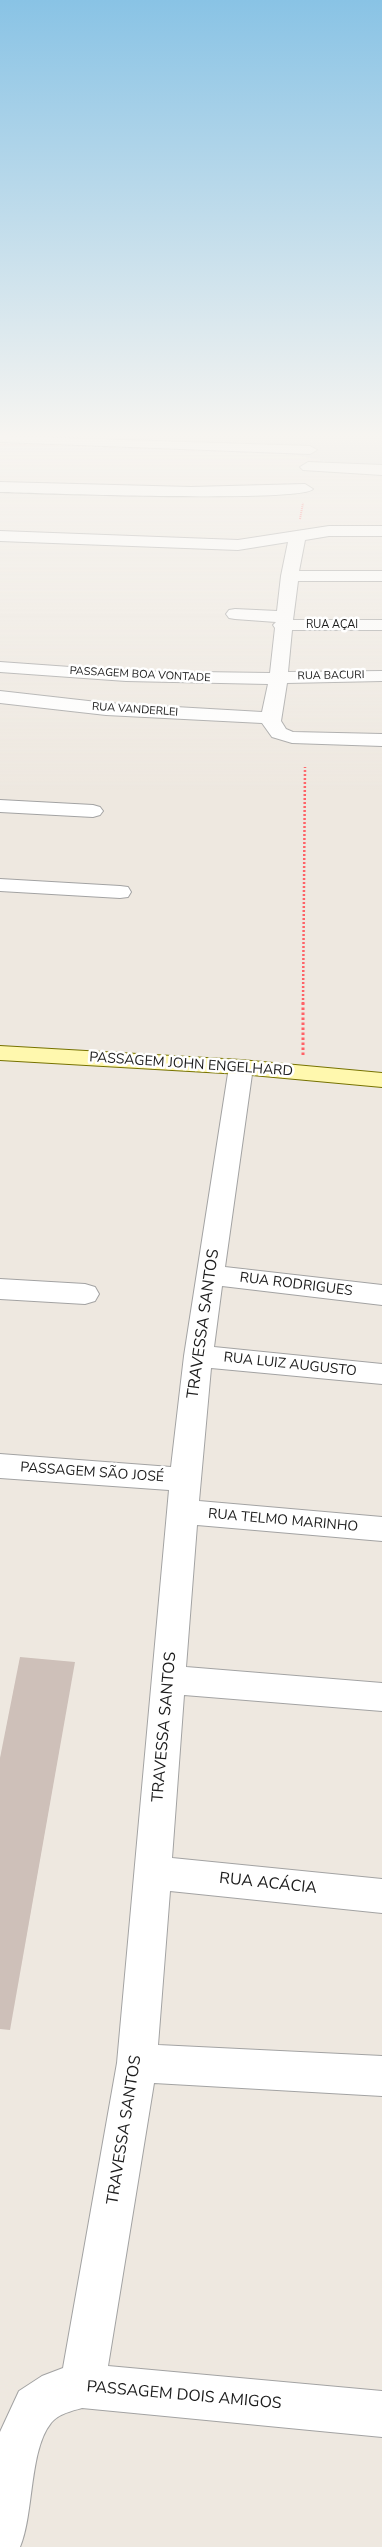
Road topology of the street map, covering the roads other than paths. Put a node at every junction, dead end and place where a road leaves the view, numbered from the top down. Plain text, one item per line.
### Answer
1 (294, 555) edge
2 (289, 576) junction
3 (382, 576) edge
4 (235, 614) dead end
5 (283, 621) junction
6 (382, 625) edge
7 (0, 667) edge
8 (382, 676) edge
9 (279, 677) junction
10 (0, 697) edge
11 (271, 718) junction
12 (382, 740) edge
13 (0, 806) edge
14 (93, 810) dead end
15 (0, 885) edge
16 (120, 892) dead end
17 (0, 1053) edge
18 (241, 1067) junction
19 (382, 1080) edge
20 (211, 1275) junction
21 (0, 1289) edge
22 (85, 1294) dead end
23 (382, 1295) edge
24 (198, 1356) junction
25 (382, 1374) edge
26 (0, 1466) edge
27 (184, 1496) junction
28 (382, 1529) edge
29 (169, 1680) junction
30 (382, 1696) edge
31 (154, 1873) junction
32 (382, 1896) edge
33 (137, 2063) junction
34 (382, 2076) edge
35 (82, 2386) junction
36 (382, 2414) edge
37 (0, 2539) edge

1 - 2 street
2 - 3 street
2 - 5 street
4 - 5 street, RUA AÇAI
5 - 6 street, RUA AÇAI
5 - 9 street
7 - 9 street, PASSAGEM BOA VONTADE
8 - 9 street, RUA BACURI
9 - 11 street
10 - 11 street, RUA VANDERLEI
11 - 12 street
13 - 14 street
15 - 16 street
17 - 18 main road, PASSAGEM JOHN ENGELHARD
18 - 19 main road, PASSAGEM JOHN ENGELHARD
18 - 20 street, TRAVESSA SANTOS
20 - 23 street, RUA RODRIGUES
20 - 24 street, TRAVESSA SANTOS
21 - 22 street
24 - 25 street, RUA LUIZ AUGUSTO
24 - 27 street, TRAVESSA SANTOS
26 - 27 street, PASSAGEM SÃO JOSÉ
27 - 28 street, RUA TELMO MARINHO
27 - 29 street, TRAVESSA SANTOS
29 - 30 street
29 - 31 street, TRAVESSA SANTOS
31 - 32 street, RUA ACÁCIA
31 - 33 street, TRAVESSA SANTOS
33 - 34 street
33 - 35 street, TRAVESSA SANTOS
35 - 36 street, PASSAGEM DOIS AMIGOS
35 - 37 street, PASSAGEM DOIS AMIGOS

